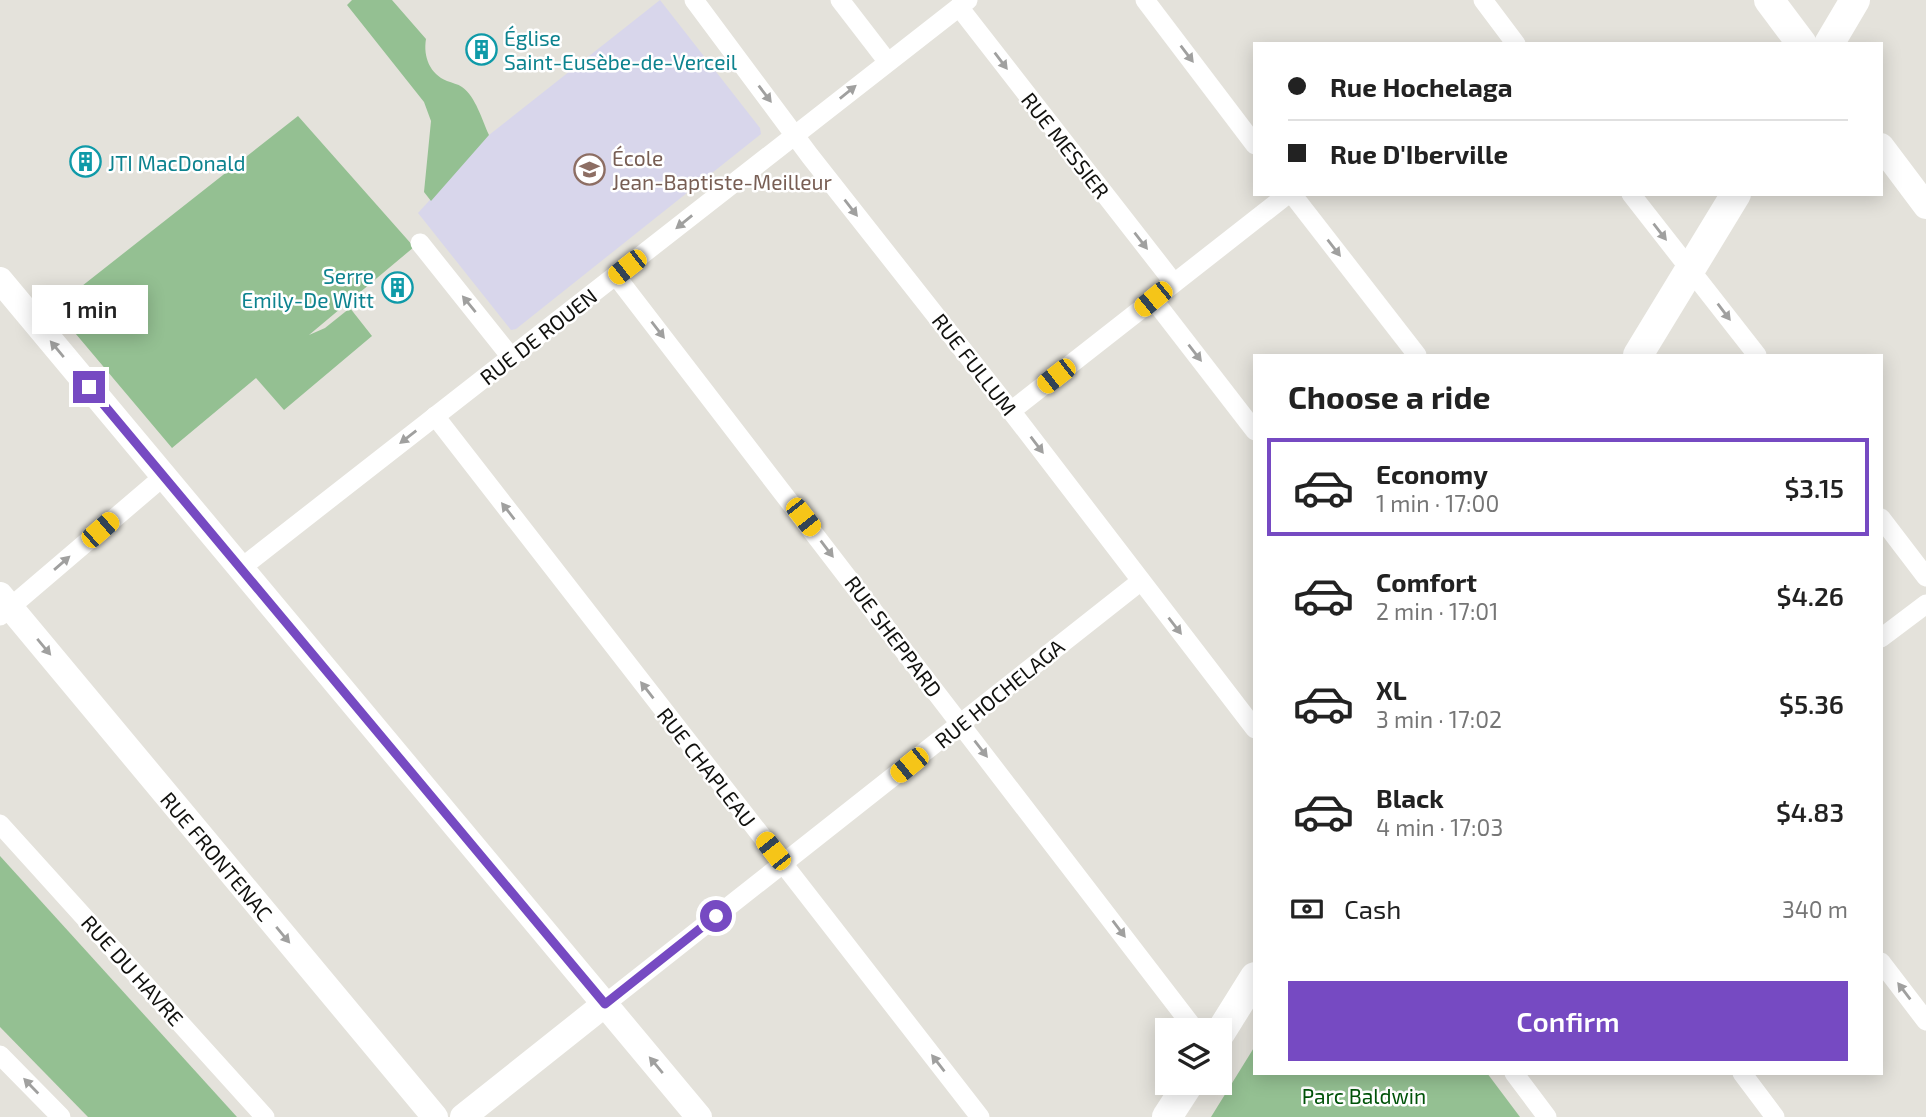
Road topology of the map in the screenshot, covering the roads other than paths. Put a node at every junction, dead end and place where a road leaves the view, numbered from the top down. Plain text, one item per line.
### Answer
1 (694, 0) edge
2 (840, 0) edge
3 (1145, 0) edge
4 (1483, 0) edge
5 (1769, 0) edge
6 (1855, 0) edge
7 (964, 4) edge
8 (1514, 42) edge
9 (1800, 42) edge
10 (1830, 42) edge
11 (887, 61) junction
12 (795, 134) junction
13 (1253, 142) edge
14 (1883, 149) edge
15 (1287, 196) edge
16 (1292, 196) edge
17 (1633, 196) edge
18 (1735, 196) edge
19 (1926, 206) edge
20 (421, 243) dead end
21 (1689, 269) junction
22 (616, 276) junction
23 (0, 281) edge
24 (1174, 283) junction
25 (1153, 299) junction
26 (1416, 354) edge
27 (1639, 354) edge
28 (1756, 354) edge
29 (511, 357) junction
30 (1012, 411) junction
31 (435, 416) junction
32 (1253, 428) edge
33 (163, 476) junction
34 (1883, 521) edge
35 (241, 568) junction
36 (1926, 577) edge
37 (1141, 581) junction
38 (1926, 604) edge
39 (3, 606) edge
40 (1883, 636) edge
41 (961, 723) junction
42 (1253, 726) edge
43 (0, 824) edge
44 (781, 863) junction
45 (1883, 965) edge
46 (1253, 980) edge
47 (605, 1004) junction
48 (1186, 1018) edge
49 (1230, 1018) edge
50 (1926, 1021) edge
51 (0, 1055) edge
52 (1516, 1075) edge
53 (1744, 1075) edge
54 (1181, 1095) edge
55 (61, 1117) edge
56 (265, 1117) edge
57 (435, 1117) edge
58 (463, 1117) edge
59 (699, 1117) edge
60 (980, 1117) edge
61 (1167, 1117) edge
62 (1547, 1117) edge
63 (1775, 1117) edge

1 -> 12 street, RUE FULLUM
2 - 11 street
3 -> 13 street
4 - 8 street
5 - 9 main road
6 - 10 main road
7 - 11 street, RUE DE ROUEN
7 -> 24 street, RUE MESSIER
12 -> 11 street, RUE DE ROUEN
12 -> 22 street, RUE DE ROUEN
12 -> 30 street, RUE FULLUM
14 - 19 main road
15 - 24 street
16 -> 26 street
17 -> 21 street
18 - 21 main road
29 -> 20 street
21 - 27 main road
21 -> 28 street
22 - 29 street, RUE DE ROUEN
22 -> 41 street, RUE SHEPPARD
33 -> 23 main road
24 - 25 street
25 - 30 street
25 -> 32 street
29 - 31 street, RUE DE ROUEN
30 -> 37 street, RUE FULLUM
31 -> 35 street, RUE DE ROUEN
44 -> 31 street, RUE CHAPLEAU
33 - 35 main road
39 -> 33 street
34 - 36 street
35 - 47 main road
37 - 41 street, RUE HOCHELAGA
37 -> 42 street, RUE FULLUM
38 - 40 street
39 -> 57 main road, RUE FRONTENAC
41 - 44 street, RUE HOCHELAGA
41 -> 48 street, RUE SHEPPARD
43 - 56 street, RUE DU HAVRE
44 - 47 street, RUE HOCHELAGA
60 -> 44 street, RUE CHAPLEAU
50 -> 45 street
46 - 49 main road
47 - 58 main road, RUE HOCHELAGA
59 -> 47 main road
55 -> 51 street
52 - 62 street
53 - 63 street
54 - 61 main road

